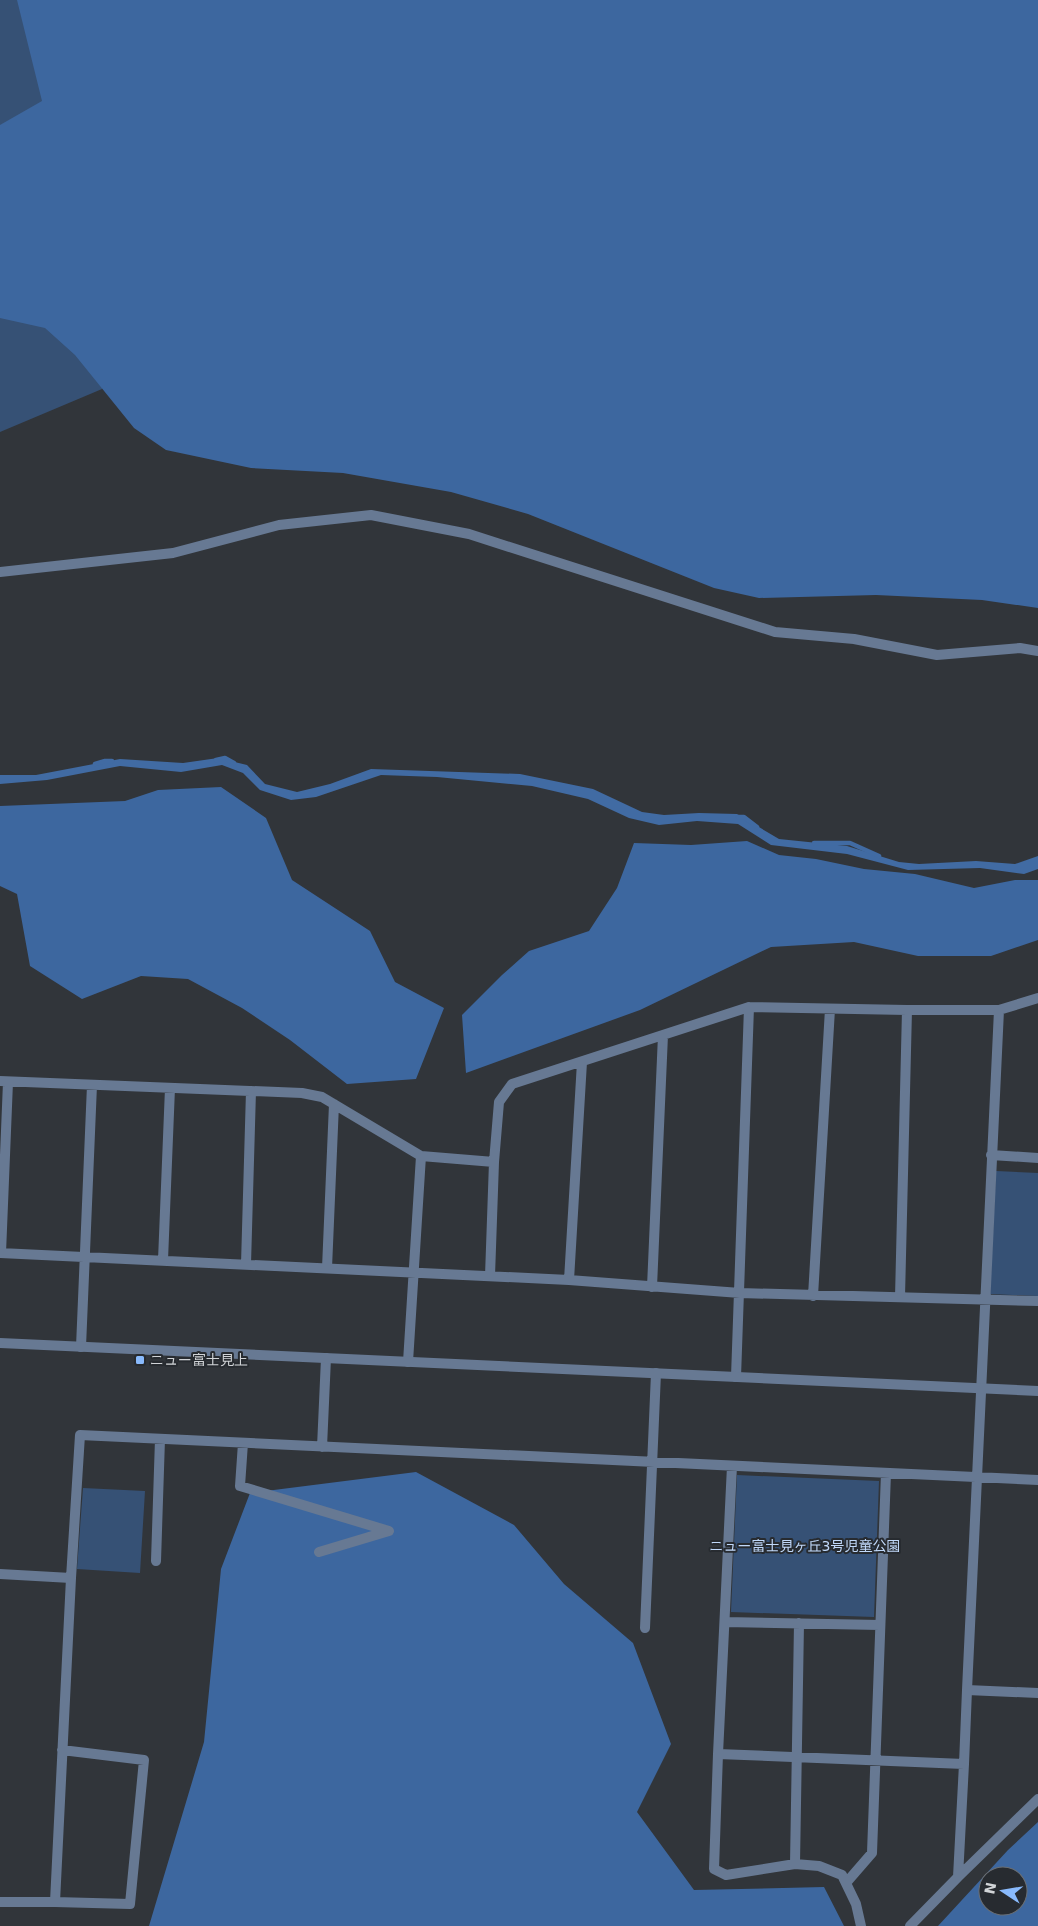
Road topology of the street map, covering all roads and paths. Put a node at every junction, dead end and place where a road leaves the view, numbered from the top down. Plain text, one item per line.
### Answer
1 (0, 572) edge
2 (1038, 651) edge
3 (1038, 998) edge
4 (749, 1007) junction
5 (830, 1009) junction
6 (907, 1010) junction
7 (999, 1010) junction
8 (663, 1035) junction
9 (582, 1062) junction
10 (4, 1082) edge
11 (92, 1086) junction
12 (170, 1088) junction
13 (251, 1091) junction
14 (334, 1104) junction
15 (421, 1156) junction
16 (991, 1156) junction
17 (1038, 1158) edge
18 (494, 1162) junction
19 (0, 1253) edge
20 (84, 1256) junction
21 (163, 1260) junction
22 (246, 1264) junction
23 (327, 1268) junction
24 (413, 1272) junction
25 (490, 1276) junction
26 (569, 1280) junction
27 (652, 1287) junction
28 (740, 1293) junction
29 (813, 1296) junction
30 (900, 1297) junction
31 (985, 1298) junction
32 (1038, 1301) edge
33 (0, 1343) edge
34 (80, 1347) junction
35 (326, 1358) junction
36 (408, 1362) junction
37 (656, 1374) junction
38 (736, 1377) junction
39 (981, 1388) junction
40 (1038, 1391) edge
41 (160, 1439) junction
42 (243, 1443) junction
43 (322, 1447) junction
44 (651, 1462) junction
45 (732, 1466) junction
46 (886, 1473) junction
47 (976, 1478) junction
48 (1038, 1480) edge
49 (318, 1552) dead end
50 (156, 1561) dead end
51 (0, 1574) edge
52 (71, 1578) junction
53 (724, 1622) junction
54 (799, 1623) junction
55 (880, 1625) junction
56 (645, 1628) dead end
57 (967, 1690) junction
58 (1038, 1693) edge
59 (62, 1750) junction
60 (718, 1754) junction
61 (796, 1757) junction
62 (874, 1761) junction
63 (964, 1764) junction
64 (1038, 1799) edge
65 (795, 1864) junction
66 (958, 1877) junction
67 (846, 1883) junction
68 (0, 1902) edge
69 (55, 1902) junction
70 (861, 1926) edge
71 (910, 1926) edge

1 - 2 street
3 - 7 street
4 - 5 street
4 - 8 street
4 - 28 street
5 - 6 street
5 - 29 street
6 - 7 street
6 - 30 street
7 - 16 street
8 - 9 street
8 - 27 street
9 - 18 street
9 - 26 street
10 - 11 street
10 - 19 street
11 - 12 street
11 - 20 street
12 - 13 street
12 - 21 street
13 - 14 street
13 - 22 street
14 - 15 street
14 - 23 street
15 - 18 street
15 - 24 street
16 - 17 street
16 - 31 street
18 - 25 street
19 - 20 street
20 - 21 street
20 - 34 street
21 - 22 street
22 - 23 street
23 - 24 street
24 - 25 street
24 - 36 street
25 - 26 street
26 - 27 street
27 - 28 street
28 - 29 street
28 - 38 street
29 - 30 street
30 - 31 street
31 - 32 street
31 - 39 street
33 - 34 street
34 - 35 street
35 - 36 street
35 - 43 street
36 - 37 street
37 - 38 street
37 - 44 street
38 - 39 street
39 - 40 street
39 - 47 street
41 - 42 street
41 - 50 street
41 - 52 street
42 - 43 street
42 - 49 street
43 - 44 street
44 - 45 street
44 - 56 street
45 - 46 street
45 - 53 street
46 - 47 street
46 - 55 street
47 - 48 street
47 - 57 street
51 - 52 street
52 - 59 street
53 - 54 street
53 - 60 street
54 - 55 street
54 - 61 street
55 - 62 street
57 - 58 street
57 - 63 street
59 - 69 street
59 - 69 street
60 - 61 street
60 - 65 street
61 - 62 street
61 - 65 street
62 - 63 street
62 - 67 street
63 - 66 street
64 - 66 street
65 - 67 street
66 - 71 street
67 - 70 street
68 - 69 street

